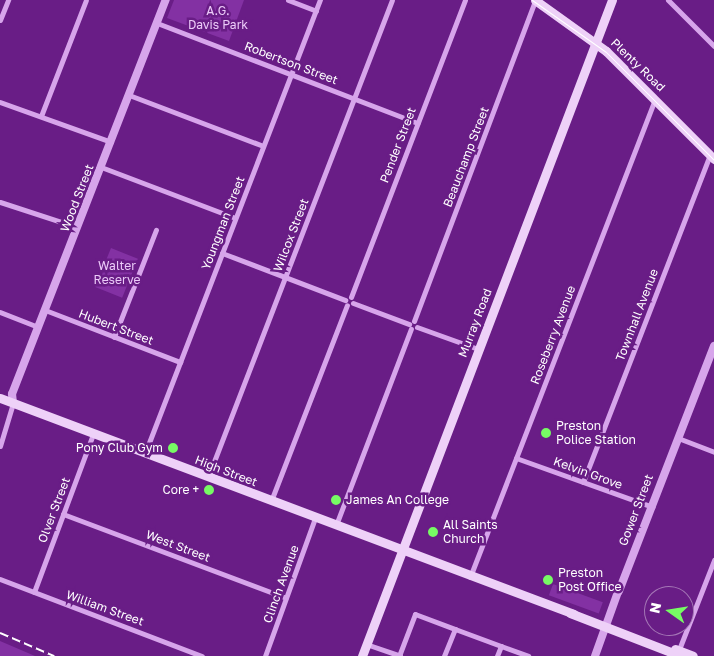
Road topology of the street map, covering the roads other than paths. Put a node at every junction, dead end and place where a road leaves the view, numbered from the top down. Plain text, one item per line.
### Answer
1 (8, 0) edge
2 (86, 0) edge
3 (166, 0) edge
4 (288, 0) edge
5 (320, 0) edge
6 (392, 0) edge
7 (465, 0) edge
8 (535, 0) edge
9 (612, 0) edge
10 (668, 0) edge
11 (316, 10) junction
12 (0, 20) edge
13 (157, 23) junction
14 (596, 42) junction
15 (714, 46) edge
16 (291, 74) junction
17 (129, 95) junction
18 (354, 98) junction
19 (655, 99) junction
20 (0, 102) edge
21 (41, 116) junction
22 (417, 123) junction
23 (111, 142) junction
24 (263, 146) junction
25 (712, 157) edge
26 (101, 166) junction
27 (0, 202) edge
28 (235, 218) junction
29 (77, 227) junction
30 (156, 230) dead end
31 (222, 253) junction
32 (286, 277) junction
33 (349, 301) junction
34 (45, 310) junction
35 (0, 312) edge
36 (411, 325) junction
37 (38, 327) junction
38 (114, 337) junction
39 (714, 346) edge
40 (478, 349) junction
41 (180, 362) junction
42 (0, 398) edge
43 (13, 403) junction
44 (93, 434) junction
45 (678, 438) junction
46 (0, 446) edge
47 (714, 452) edge
48 (145, 454) junction
49 (516, 458) junction
50 (208, 477) junction
51 (583, 482) junction
52 (271, 501) junction
53 (651, 507) junction
54 (64, 514) junction
55 (315, 518) junction
56 (336, 526) junction
57 (401, 550) junction
58 (714, 560) edge
59 (471, 575) junction
60 (0, 579) edge
61 (34, 592) junction
62 (286, 598) junction
63 (606, 626) junction
64 (455, 629) junction
65 (366, 644) junction
66 (501, 646) junction
67 (679, 654) edge
68 (202, 656) edge
69 (265, 656) edge
70 (362, 656) edge
71 (400, 656) edge
72 (444, 656) edge
73 (497, 656) edge
74 (528, 656) edge
75 (595, 656) edge
76 (693, 656) edge

1 - 12 street
2 - 21 street
3 - 13 street, Wood Street
4 - 11 street
5 - 11 street, Youngman Street
6 - 18 street, Wilcox Street
7 - 22 street, Pender Street
8 - 14 main road, Plenty Road
8 - 36 street, Beauchamp Street
9 - 14 main road, Murray Road
10 - 15 street
11 - 16 street, Youngman Street
13 - 16 street, Robertson Street
13 - 17 street, Wood Street
14 - 19 main road, Plenty Road
14 - 40 main road, Murray Road
16 - 18 street, Robertson Street
16 - 24 street, Youngman Street
17 - 23 street, Wood Street
17 - 24 street
18 - 22 street, Robertson Street
18 - 32 street, Wilcox Street
19 - 25 main road, Plenty Road
19 - 49 street, Roseberry Avenue
20 - 21 street
21 - 23 street
22 - 33 street, Pender Street
23 - 26 street, Wood Street
24 - 28 street, Youngman Street
25 - 51 street, Townhall Avenue
26 - 28 street
26 - 29 street, Wood Street
27 - 29 street
28 - 31 street, Youngman Street
29 - 34 street, Wood Street
30 - 38 street
31 - 32 street
31 - 41 street, Youngman Street
32 - 33 street
32 - 50 street, Wilcox Street
33 - 36 street
33 - 52 street, Pender Street
34 - 37 street, Wood Street
34 - 38 street, Hubert Street
35 - 37 street
36 - 40 street
36 - 56 street, Beauchamp Street
37 - 43 street, Wood Street
38 - 41 street, Hubert Street
39 - 45 street, Gower Street
40 - 57 main road, Murray Road
41 - 48 street, Youngman Street
42 - 43 main road, High Street
43 - 44 main road, High Street
43 - 46 street
44 - 48 main road, High Street
44 - 54 street, Olver Street
45 - 47 street
45 - 53 street, Gower Street
48 - 50 main road, High Street
49 - 51 street, Kelvin Grove
49 - 59 street, Roseberry Avenue
50 - 52 main road, High Street
51 - 53 street, Kelvin Grove
52 - 55 main road, High Street
53 - 63 street, Gower Street
54 - 61 street, Olver Street
54 - 62 street, West Street
55 - 56 main road, High Street
55 - 62 street, Clinch Avenue
56 - 57 main road, High Street
57 - 59 main road, High Street
57 - 65 main road, Murray Road
58 - 67 street
59 - 63 main road, High Street
60 - 61 street, William Street
61 - 68 street, William Street
62 - 69 street, Clinch Avenue
63 - 67 main road, High Street
63 - 75 street, Gower Street
64 - 66 street
64 - 71 street
64 - 72 street
65 - 70 main road, Murray Road
65 - 71 street
66 - 73 street
66 - 74 street
67 - 76 main road, High Street

